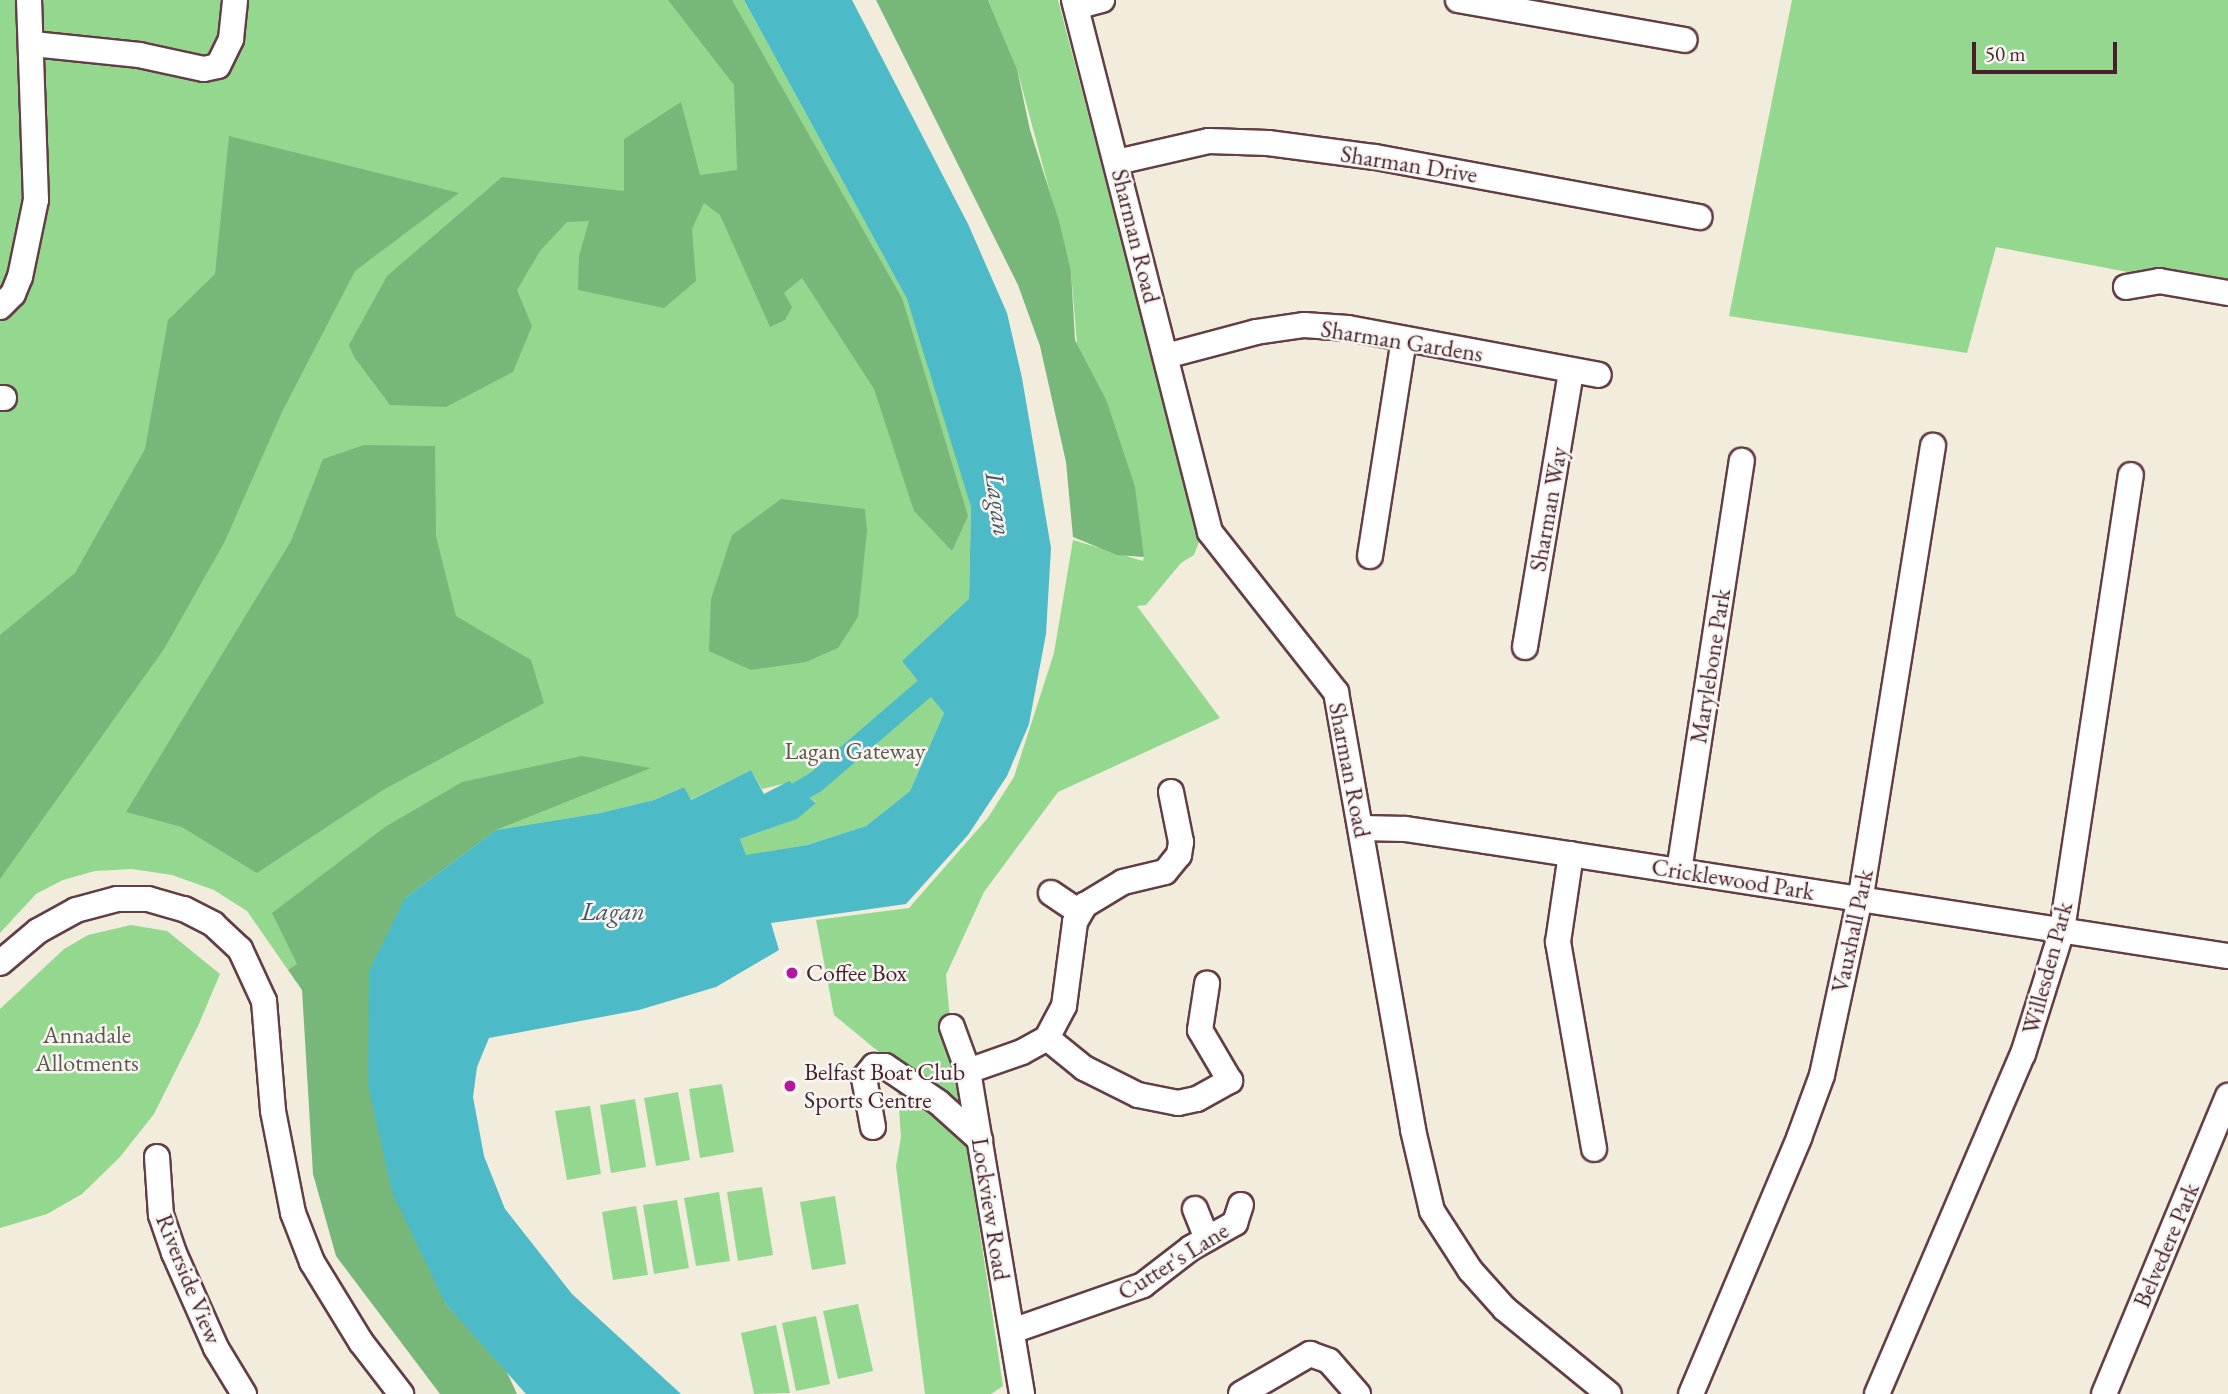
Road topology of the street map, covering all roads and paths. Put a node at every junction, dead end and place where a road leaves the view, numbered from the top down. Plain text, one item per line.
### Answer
1 (29, 0) edge
2 (235, 0) edge
3 (1102, 0) edge
4 (1458, 0) edge
5 (1075, 3) edge
6 (1684, 40) dead end
7 (33, 44) junction
8 (1117, 162) junction
9 (1700, 217) dead end
10 (2126, 287) dead end
11 (2228, 293) edge
12 (0, 307) edge
13 (1404, 340) junction
14 (1166, 356) junction
15 (1572, 371) junction
16 (1599, 375) dead end
17 (1933, 446) dead end
18 (1742, 461) dead end
19 (2131, 475) dead end
20 (1370, 556) dead end
21 (1525, 647) dead end
22 (1171, 792) dead end
23 (1362, 828) junction
24 (1571, 854) junction
25 (1679, 871) junction
26 (1051, 892) dead end
27 (1860, 898) junction
28 (1079, 912) junction
29 (2062, 930) junction
30 (2228, 956) edge
31 (0, 963) edge
32 (1207, 984) dead end
33 (952, 1027) dead end
34 (1047, 1038) junction
35 (968, 1070) junction
36 (2228, 1096) edge
37 (873, 1127) dead end
38 (980, 1140) junction
39 (1594, 1149) dead end
40 (157, 1157) dead end
41 (1241, 1205) dead end
42 (1195, 1209) dead end
43 (1207, 1239) junction
44 (1012, 1331) junction
45 (244, 1394) edge
46 (401, 1394) edge
47 (1022, 1394) edge
48 (1241, 1394) edge
49 (1358, 1394) edge
50 (1609, 1394) edge
51 (1691, 1394) edge
52 (1877, 1394) edge
53 (2104, 1394) edge

1 - 7 street
2 - 7 street
3 - 5 street
4 - 6 street
5 - 8 street, Sharman Road
7 - 12 street
8 - 9 street, Sharman Drive
8 - 14 street, Sharman Road
10 - 11 street
13 - 14 street, Sharman Gardens
13 - 15 street, Sharman Gardens
13 - 20 street
14 - 23 street, Sharman Road
15 - 16 street, Sharman Gardens
15 - 21 street, Sharman Way
17 - 27 street, Vauxhall Park
18 - 25 street, Marylebone Park
19 - 29 street, Willesden Park
22 - 28 street
23 - 24 street, Cricklewood Park
23 - 50 street, Sharman Road
24 - 25 street, Cricklewood Park
24 - 39 street
25 - 27 street, Cricklewood Park
26 - 28 street
27 - 29 street, Cricklewood Park
27 - 51 street, Vauxhall Park
28 - 34 street
29 - 30 street, Cricklewood Park
29 - 52 street, Willesden Park
31 - 46 street
32 - 34 street
33 - 35 street, Lockview Road
34 - 35 street
35 - 38 street, Lockview Road
36 - 53 street, Belvedere Park
37 - 38 street
38 - 44 street, Lockview Road
40 - 45 street, Riverside View
41 - 43 street, Cutter's Lane
42 - 43 street
43 - 44 street, Cutter's Lane
44 - 47 street, Lockview Road
48 - 49 street

